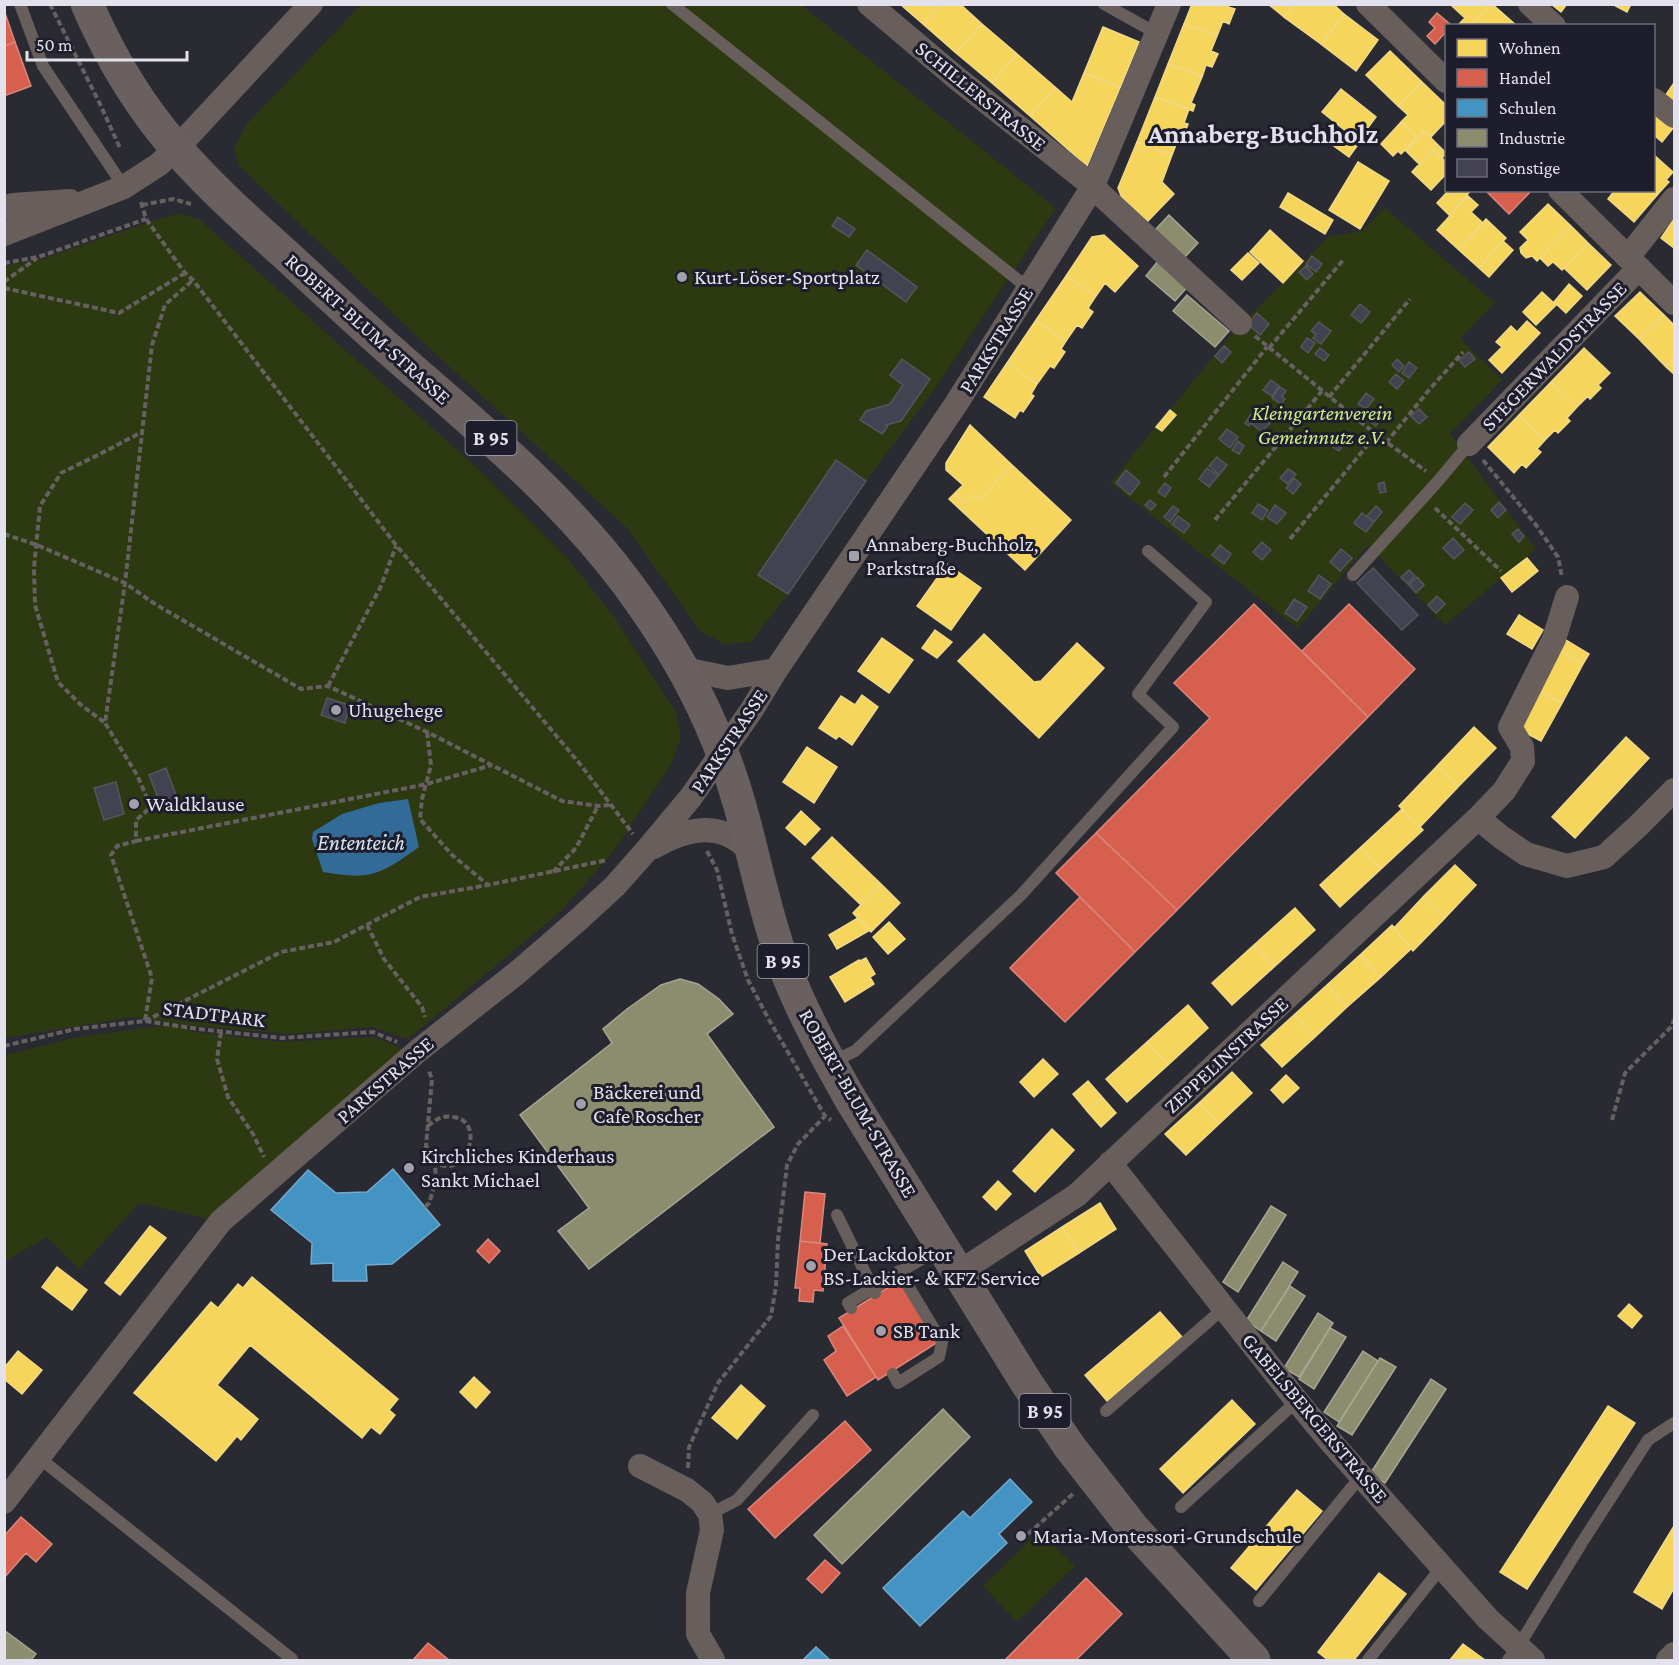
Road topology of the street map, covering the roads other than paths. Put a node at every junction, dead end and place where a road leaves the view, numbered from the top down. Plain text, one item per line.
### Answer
1 (20, 4) edge
2 (87, 4) edge
3 (311, 4) edge
4 (672, 4) edge
5 (869, 4) edge
6 (1104, 4) edge
7 (1168, 4) edge
8 (1368, 4) edge
9 (1530, 4) edge
10 (1552, 24) edge
11 (1156, 33) junction
12 (1445, 80) edge
13 (1655, 102) edge
14 (1674, 116) edge
15 (176, 149) junction
16 (129, 184) junction
17 (1092, 188) junction
18 (1562, 192) edge
19 (96, 198) junction
20 (1674, 200) edge
21 (4, 208) edge
22 (4, 234) edge
23 (1634, 263) junction
24 (1028, 288) junction
25 (1674, 303) edge
26 (1240, 323) road end
27 (1469, 444) joint
28 (1148, 551) dead end
29 (1353, 575) dead end
30 (1567, 597) road end
31 (684, 669) junction
32 (776, 670) junction
33 (722, 752) junction
34 (1674, 790) edge
35 (1478, 818) junction
36 (646, 851) junction
37 (753, 853) junction
38 (830, 1063) junction
39 (1110, 1163) junction
40 (837, 1215) dead end
41 (950, 1260) junction
42 (899, 1271) junction
43 (874, 1290) junction
44 (1225, 1307) junction
45 (851, 1308) dead end
46 (893, 1374) dead end
47 (1297, 1401) junction
48 (1106, 1411) dead end
49 (813, 1414) dead end
50 (1674, 1423) edge
51 (38, 1457) junction
52 (640, 1466) dead end
53 (1361, 1476) junction
54 (4, 1502) edge
55 (1181, 1507) dead end
56 (710, 1514) junction
57 (1441, 1568) junction
58 (1258, 1601) dead end
59 (1674, 1654) edge
60 (1525, 1658) edge
61 (292, 1659) dead end
62 (713, 1660) edge
63 (1254, 1660) edge
64 (1368, 1660) edge
65 (1668, 1660) edge

1 - 16 lane
2 - 15 main road, ROBERT-BLUM-STRASSE / B 95
3 - 15 street
4 - 24 lane
5 - 17 street, SCHILLERSTRASSE
6 - 11 lane
7 - 11 street, PARKSTRASSE
8 - 12 street
9 - 10 street
11 - 17 street, PARKSTRASSE
13 - 14 street
15 - 16 street
15 - 31 main road, ROBERT-BLUM-STRASSE / B 95
16 - 19 street
17 - 24 street, PARKSTRASSE
17 - 26 street
18 - 23 street
19 - 21 street
19 - 22 street
20 - 23 street, STEGERWALDSTRASSE
23 - 25 street
23 - 27 street, STEGERWALDSTRASSE
24 - 32 street, PARKSTRASSE
27 - 29 lane
28 - 38 lane
30 - 35 street, ZEPPELINSTRASSE
31 - 32 street, PARKSTRASSE
31 - 33 main road, ROBERT-BLUM-STRASSE / B 95
32 - 33 street, PARKSTRASSE
33 - 36 street, PARKSTRASSE
33 - 37 main road, ROBERT-BLUM-STRASSE / B 95
34 - 35 street
35 - 39 street, ZEPPELINSTRASSE
36 - 37 street
36 - 51 street, PARKSTRASSE
37 - 38 main road, ROBERT-BLUM-STRASSE / B 95
38 - 41 main road, ROBERT-BLUM-STRASSE / B 95
39 - 41 street, ZEPPELINSTRASSE
39 - 44 street, GABELSBERGERSTRASSE
40 - 43 lane
41 - 42 lane
41 - 63 main road, ROBERT-BLUM-STRASSE / B 95
42 - 43 lane
42 - 46 lane
43 - 45 lane
44 - 47 street, GABELSBERGERSTRASSE
44 - 48 lane
47 - 53 street, GABELSBERGERSTRASSE
47 - 55 lane
49 - 56 lane
50 - 60 lane
51 - 54 street, PARKSTRASSE
51 - 61 lane
52 - 56 street
53 - 57 street, GABELSBERGERSTRASSE
53 - 58 lane
56 - 62 street
57 - 60 street, GABELSBERGERSTRASSE
57 - 64 lane
59 - 65 street

